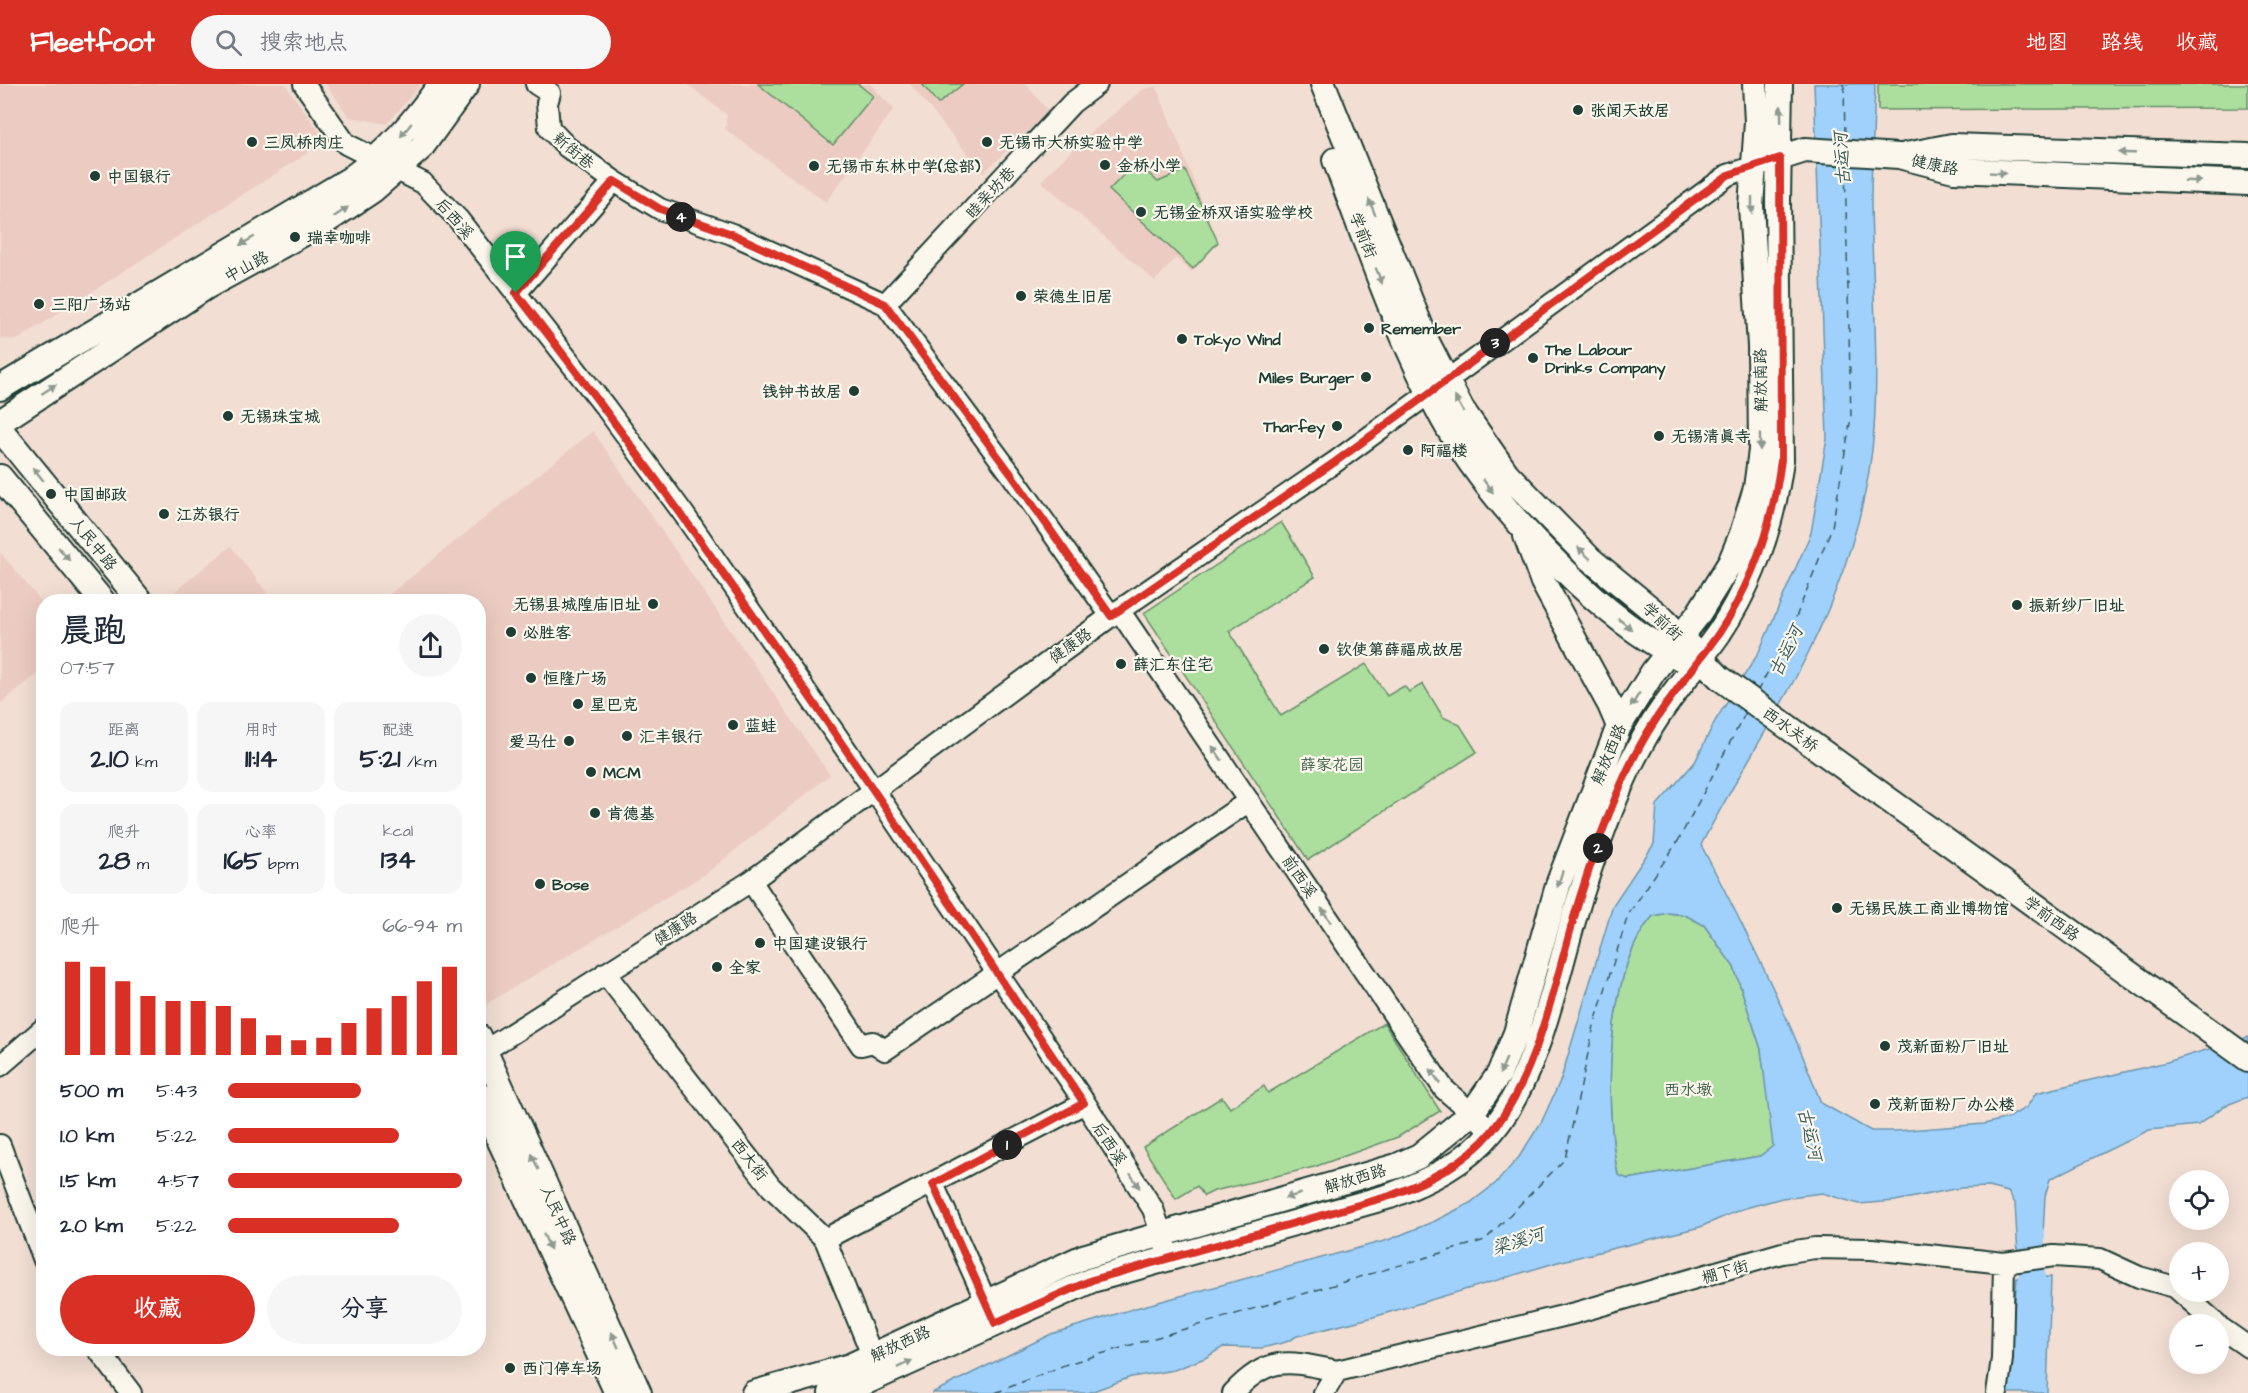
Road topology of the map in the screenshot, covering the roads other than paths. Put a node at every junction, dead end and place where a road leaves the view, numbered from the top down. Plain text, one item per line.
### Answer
1 (304, 84) edge
2 (441, 84) edge
3 (467, 84) edge
4 (1097, 84) edge
5 (1306, 84) edge
6 (1323, 84) edge
7 (1755, 84) edge
8 (1780, 84) edge
9 (548, 87) edge
10 (1899, 156) junction
11 (2248, 156) edge
12 (1780, 158) junction
13 (388, 165) junction
14 (1754, 166) junction
15 (614, 181) junction
16 (2248, 183) edge
17 (516, 293) junction
18 (885, 304) junction
19 (1438, 385) junction
20 (0, 388) edge
21 (0, 422) edge
22 (0, 429) edge
23 (0, 477) edge
24 (1525, 531) junction
25 (96, 594) edge
26 (134, 594) edge
27 (1115, 613) junction
28 (1675, 644) junction
29 (1697, 661) junction
30 (1720, 678) joint
31 (1619, 726) junction
32 (1862, 781) joint
33 (874, 790) junction
34 (1249, 801) junction
35 (751, 881) junction
36 (996, 972) junction
37 (606, 973) junction
38 (36, 1035) edge
39 (486, 1044) edge
40 (486, 1058) edge
41 (2248, 1059) edge
42 (0, 1066) edge
43 (1084, 1103) junction
44 (486, 1111) edge
45 (1472, 1113) junction
46 (1492, 1131) junction
47 (0, 1145) edge
48 (933, 1184) junction
49 (1162, 1233) junction
50 (36, 1239) edge
51 (825, 1239) junction
52 (1169, 1257) junction
53 (2004, 1263) junction
54 (991, 1313) junction
55 (2206, 1314) edge
56 (2229, 1333) edge
57 (2248, 1347) edge
58 (872, 1355) junction
59 (103, 1356) edge
60 (1337, 1371) junction
61 (131, 1393) edge
62 (617, 1393) edge
63 (639, 1393) edge
64 (754, 1393) edge
65 (831, 1393) edge
66 (1233, 1393) edge
67 (1324, 1393) edge
68 (1997, 1393) edge

1 - 13 street, 后西溪
2 -> 13 main road, 中山路
3 - 13 main road, 中山路
4 - 18 street, 睦亲坊巷
5 -> 19 main road, 学前街
19 -> 6 main road, 学前街
7 - 14 main road, 解放南路
12 -> 8 main road, 解放南路
9 - 15 street, 新街巷
11 -> 10 main road, 健康路
10 - 12 main road
10 -> 16 main road, 健康路
12 - 14 street, 健康路
12 - 29 main road, 解放南路
13 - 17 street, 后西溪
13 -> 20 main road, 中山路
21 -> 13 main road, 中山路
14 - 19 street, 健康路
14 -> 28 main road, 解放南路
15 - 17 street
15 - 18 street, 新街巷
17 - 33 street, 后西溪
18 - 27 street, 新街巷
19 -> 24 main road, 学前街
19 - 27 street, 健康路
28 -> 19 main road, 学前街
26 -> 22 main road, 人民中路
23 -> 25 main road, 人民中路
24 -> 28 main road, 学前街
24 - 31 main road
27 - 33 street, 健康路
34 -> 27 street, 前西溪
28 - 29 main road, 学前街
28 -> 31 main road, 解放西路
29 - 30 main road, 学前街
29 - 46 main road, 解放西路
30 - 32 main road, 西水关桥
31 -> 45 main road, 解放西路
32 - 41 main road, 学前西路
33 - 35 street, 健康路
33 - 36 street, 后西溪
34 - 36 street
45 -> 34 street, 前西溪
35 - 36 street
35 - 37 street, 健康路
36 - 43 street, 后西溪
37 - 39 street, 健康路
37 - 51 street, 西大街
38 - 42 street
63 -> 40 main road, 人民中路
43 - 48 street
43 -> 49 street, 后西溪
44 -> 62 main road, 人民中路
45 - 46 street, 前西溪
45 -> 49 main road, 解放西路
46 - 52 main road, 解放西路
47 - 50 street
48 - 51 street
48 - 54 street
49 - 52 street, 后西溪
49 - 54 main road, 解放西路
51 - 58 street, 西大街
52 - 54 main road, 解放西路
53 - 55 street, 棚下街
53 - 60 street, 棚下街
53 - 68 street
54 - 58 main road, 解放西路
65 -> 54 main road, 解放西路
56 - 57 street, 棚下街
58 - 64 main road, 解放西路
59 - 61 street
60 - 66 street, 棚下街
60 - 67 street

